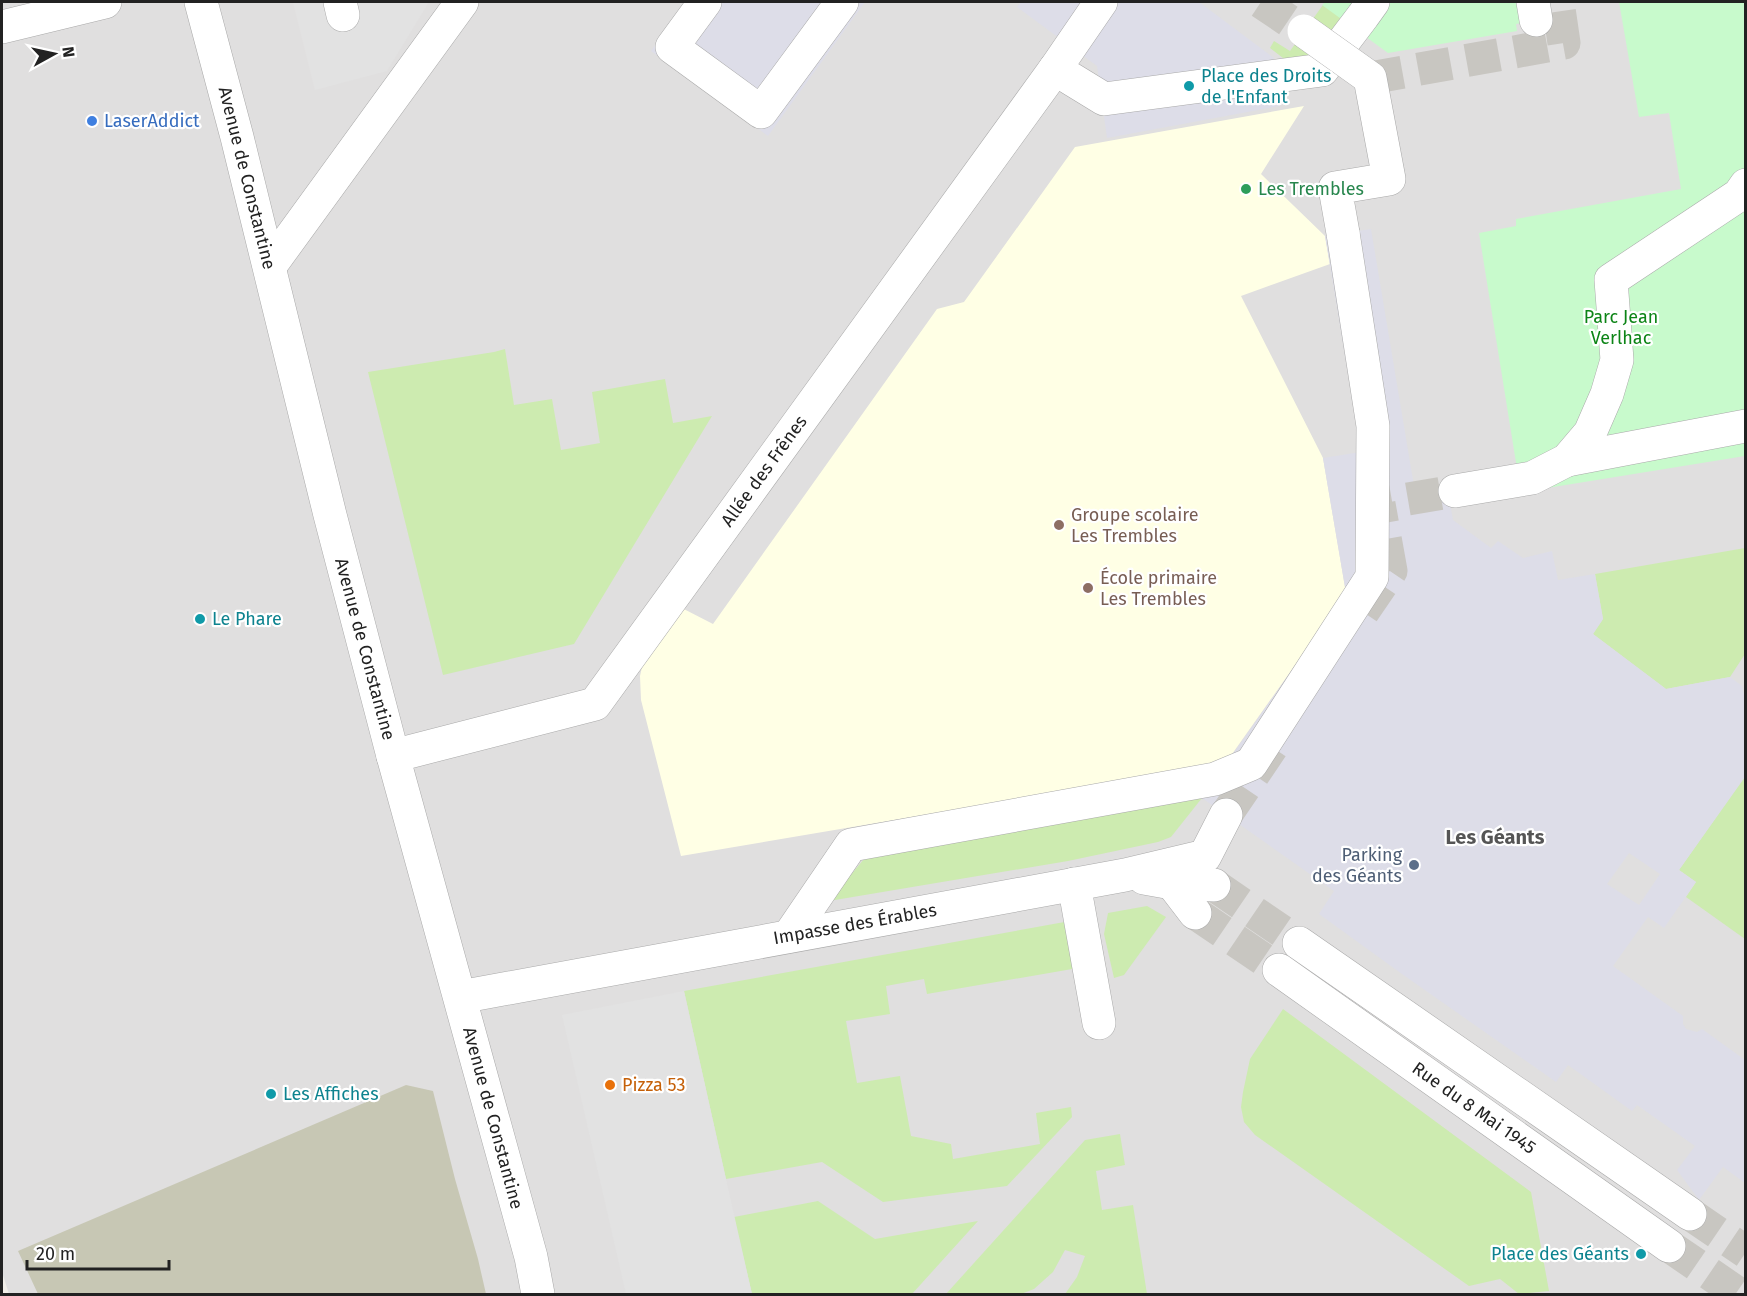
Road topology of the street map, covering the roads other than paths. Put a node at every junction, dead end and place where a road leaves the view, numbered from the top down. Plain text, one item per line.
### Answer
1 (105, 2) edge
2 (201, 2) edge
3 (462, 2) edge
4 (705, 2) edge
5 (842, 2) edge
6 (1101, 2) edge
7 (1373, 2) edge
8 (2, 27) edge
9 (1304, 32) tunnel mouth
10 (1055, 69) junction
11 (1746, 185) edge
12 (270, 267) junction
13 (1746, 426) edge
14 (1567, 460) junction
15 (1455, 491) tunnel mouth
16 (393, 756) junction
17 (1226, 815) tunnel mouth
18 (1125, 874) junction
19 (1172, 883) junction
20 (1074, 884) junction
21 (1214, 885) tunnel mouth
22 (1195, 913) tunnel mouth
23 (789, 936) junction
24 (1299, 943) tunnel mouth
25 (1279, 970) tunnel mouth
26 (460, 998) junction
27 (1099, 1023) dead end
28 (1690, 1214) tunnel mouth
29 (1669, 1246) tunnel mouth
30 (537, 1294) edge

1 - 8 street
2 - 12 street, Avenue de Constantine
3 - 12 street
4 - 5 street
6 - 10 street, Allée des Frênes
7 - 10 street
9 - 23 street, bridge
10 - 16 street, Allée des Frênes
11 - 14 street
12 - 16 street, Avenue de Constantine
13 - 14 street
14 - 15 street
16 - 26 street, Avenue de Constantine
17 - 18 street, Impasse des Érables
18 - 19 street
18 - 20 street, Impasse des Érables
19 - 21 street
19 - 22 street
20 - 23 street, Impasse des Érables
20 - 27 street
23 - 26 street, Impasse des Érables
24 - 28 street, Rue du 8 Mai 1945
25 - 29 street, Rue du 8 Mai 1945
26 - 30 street, Avenue de Constantine

